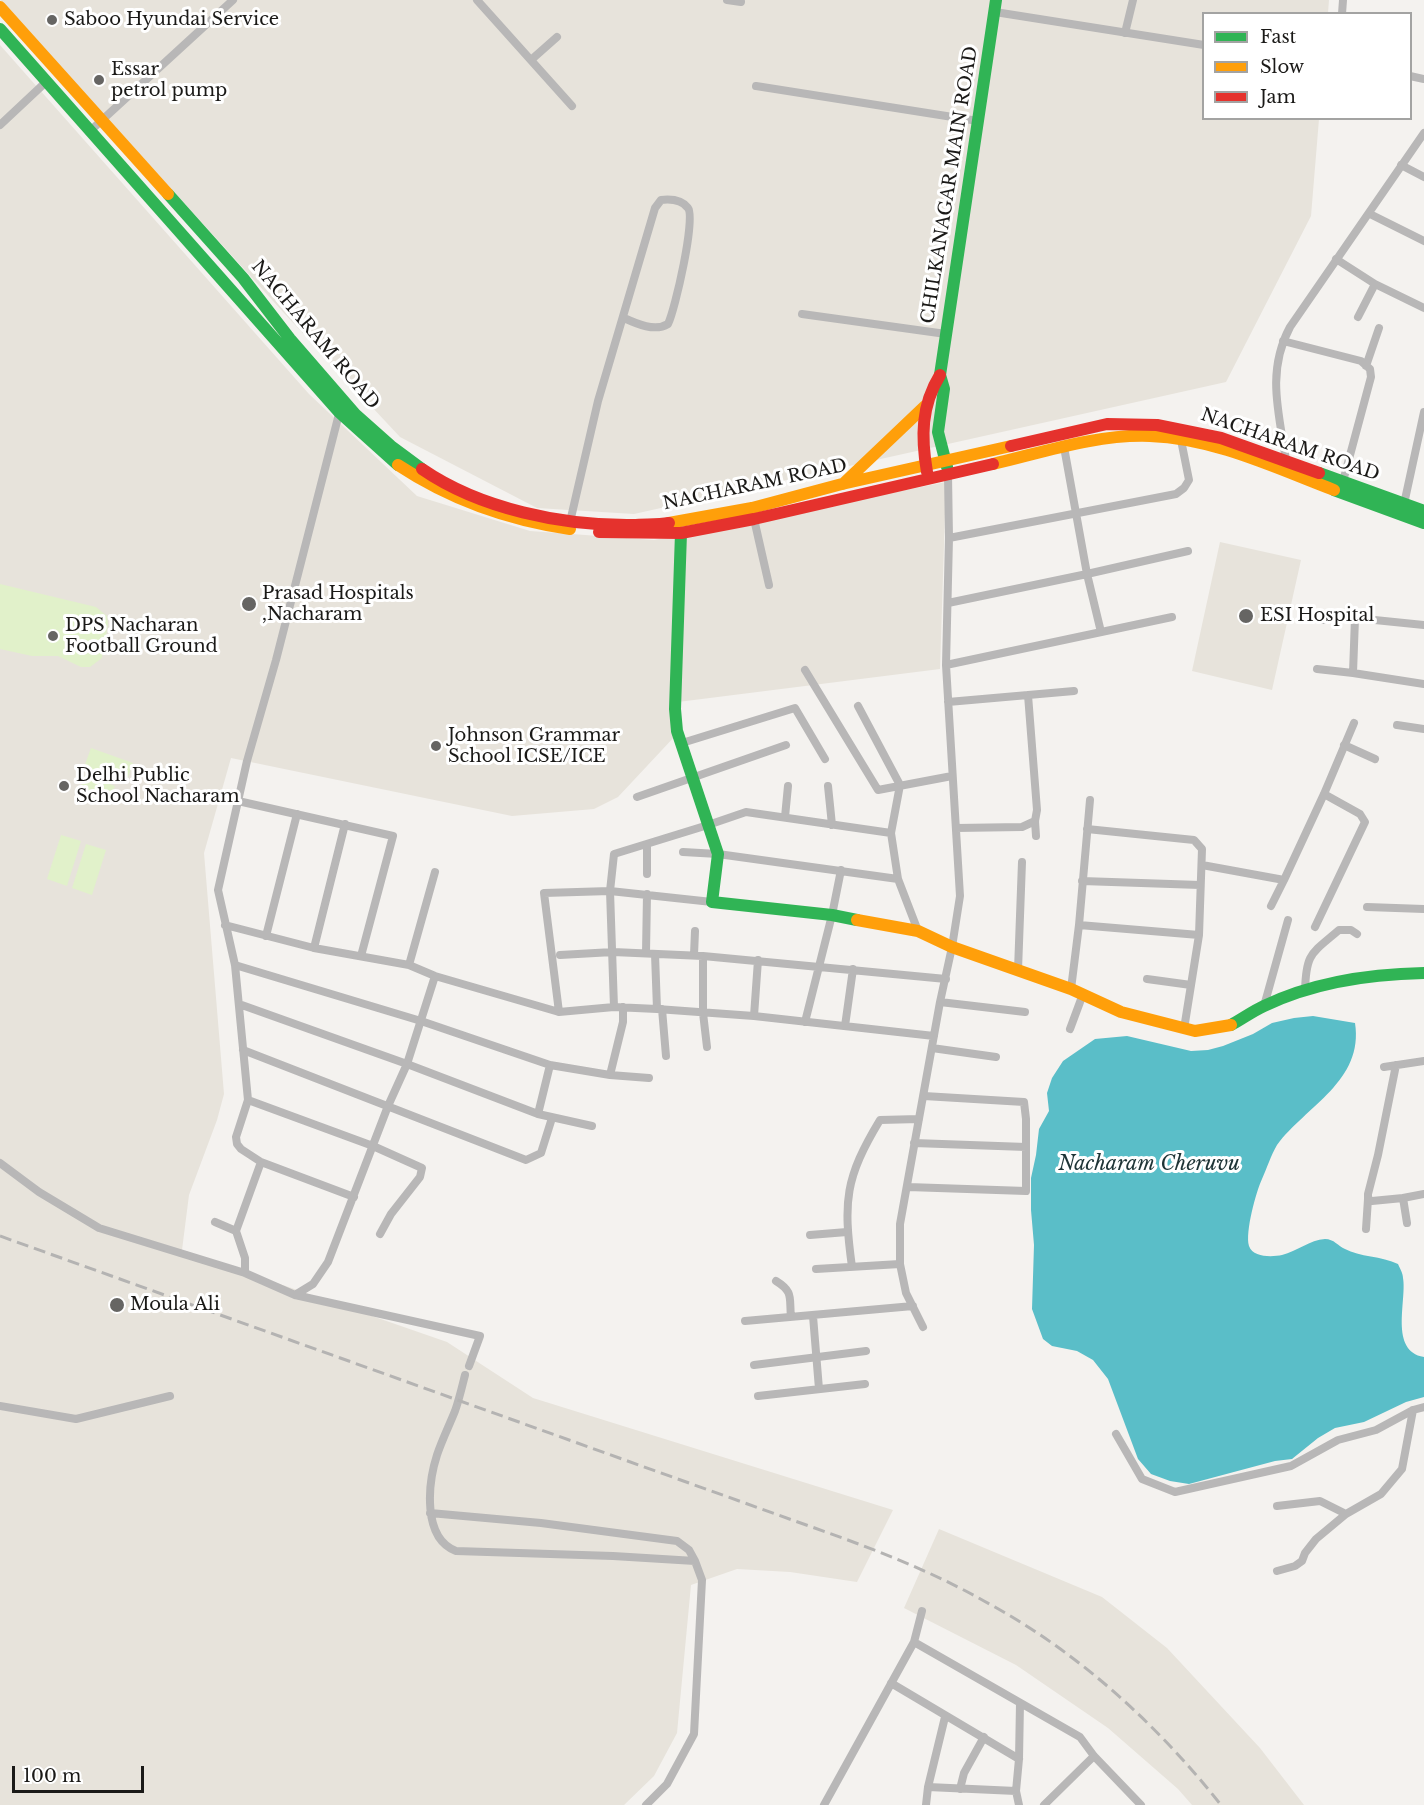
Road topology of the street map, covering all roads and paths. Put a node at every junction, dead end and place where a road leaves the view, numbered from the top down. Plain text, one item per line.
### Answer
1 (233, 0) edge
2 (477, 0) edge
3 (728, 0) edge
4 (1133, 0) edge
5 (741, 2) dead end
6 (996, 6) edge
7 (0, 7) edge
8 (0, 29) edge
9 (1125, 33) junction
10 (557, 37) dead end
11 (1202, 45) edge
12 (531, 60) junction
13 (47, 81) junction
14 (756, 86) dead end
15 (572, 106) dead end
16 (102, 121) junction
17 (978, 121) junction
18 (0, 125) edge
19 (89, 132) junction
20 (1424, 134) edge
21 (1401, 165) junction
22 (1424, 177) edge
23 (1370, 214) junction
24 (1424, 241) edge
25 (1336, 259) junction
26 (1375, 284) junction
27 (1424, 308) edge
28 (802, 314) dead end
29 (1358, 317) dead end
30 (624, 318) junction
31 (1379, 327) dead end
32 (946, 334) junction
33 (1283, 341) junction
34 (1366, 366) junction
35 (940, 375) junction
36 (925, 406) junction
37 (342, 408) junction
38 (1424, 412) edge
39 (1181, 440) junction
40 (1064, 447) junction
41 (1286, 460) junction
42 (947, 468) junction
43 (927, 472) junction
44 (842, 484) junction
45 (1341, 486) junction
46 (1404, 504) junction
47 (1424, 511) edge
48 (1077, 514) junction
49 (754, 519) junction
50 (570, 522) junction
51 (1424, 523) edge
52 (681, 533) junction
53 (949, 538) junction
54 (1188, 551) dead end
55 (1087, 574) junction
56 (769, 585) dead end
57 (948, 603) junction
58 (1172, 617) dead end
59 (1355, 618) junction
60 (1323, 620) dead end
61 (1424, 625) edge
62 (1101, 632) junction
63 (946, 665) junction
64 (1317, 669) dead end
65 (805, 670) dead end
66 (1353, 673) junction
67 (1424, 684) edge
68 (1074, 691) dead end
69 (1028, 695) junction
70 (948, 702) junction
71 (858, 706) dead end
72 (1354, 723) dead end
73 (1397, 725) dead end
74 (1424, 729) edge
75 (682, 743) junction
76 (786, 745) dead end
77 (1344, 745) junction
78 (825, 759) dead end
79 (1375, 759) dead end
80 (692, 776) junction
81 (952, 776) junction
82 (900, 785) junction
83 (788, 786) dead end
84 (828, 786) dead end
85 (1324, 794) junction
86 (638, 796) dead end
87 (1090, 800) dead end
88 (238, 801) junction
89 (297, 814) junction
90 (785, 818) junction
91 (1035, 821) junction
92 (345, 824) junction
93 (708, 825) junction
94 (832, 825) junction
95 (956, 828) junction
96 (1086, 830) junction
97 (891, 833) junction
98 (1036, 836) dead end
99 (647, 844) junction
100 (683, 852) dead end
101 (718, 854) junction
102 (1023, 862) dead end
103 (1202, 865) junction
104 (841, 870) junction
105 (435, 872) dead end
106 (647, 874) dead end
107 (898, 879) junction
108 (1284, 880) junction
109 (1082, 881) junction
110 (1200, 885) junction
111 (610, 891) junction
112 (647, 894) junction
113 (712, 902) junction
114 (1271, 906) dead end
115 (1367, 907) dead end
116 (1424, 909) edge
117 (832, 915) junction
118 (1288, 920) dead end
119 (225, 925) junction
120 (1079, 925) junction
121 (1315, 927) dead end
122 (696, 931) dead end
123 (918, 931) junction
124 (1357, 934) dead end
125 (266, 936) junction
126 (1199, 936) junction
127 (952, 947) junction
128 (314, 948) junction
129 (613, 952) junction
130 (646, 953) junction
131 (655, 954) junction
132 (561, 955) dead end
133 (361, 956) junction
134 (698, 956) junction
135 (758, 960) junction
136 (236, 965) junction
137 (409, 965) junction
138 (818, 967) junction
139 (853, 969) junction
140 (1018, 970) junction
141 (1424, 973) edge
142 (435, 976) junction
143 (946, 979) junction
144 (1147, 979) dead end
145 (1191, 985) junction
146 (1077, 991) junction
147 (1305, 991) junction
148 (940, 1002) junction
149 (239, 1004) junction
150 (1264, 1006) junction
151 (618, 1007) junction
152 (659, 1009) junction
153 (559, 1011) junction
154 (1025, 1012) dead end
155 (703, 1013) junction
156 (754, 1017) junction
157 (421, 1021) junction
158 (805, 1022) junction
159 (845, 1026) junction
160 (1070, 1029) dead end
161 (1184, 1029) junction
162 (934, 1036) junction
163 (707, 1047) dead end
164 (932, 1048) junction
165 (243, 1050) junction
166 (666, 1056) dead end
167 (996, 1058) dead end
168 (1424, 1061) edge
169 (406, 1064) junction
170 (550, 1065) junction
171 (1396, 1065) junction
172 (1384, 1067) dead end
173 (610, 1075) junction
174 (650, 1078) dead end
175 (924, 1096) junction
176 (248, 1101) junction
177 (388, 1106) junction
178 (538, 1114) junction
179 (552, 1118) junction
180 (919, 1119) junction
181 (592, 1126) dead end
182 (914, 1143) junction
183 (373, 1146) junction
184 (1026, 1147) junction
185 (0, 1162) edge
186 (261, 1162) junction
187 (908, 1187) junction
188 (1424, 1194) edge
189 (354, 1197) junction
190 (1404, 1198) junction
191 (1368, 1199) junction
192 (215, 1222) dead end
193 (1407, 1223) dead end
194 (1366, 1228) dead end
195 (236, 1231) junction
196 (847, 1232) junction
197 (380, 1234) dead end
198 (810, 1235) dead end
199 (900, 1264) junction
200 (852, 1267) junction
201 (816, 1269) dead end
202 (245, 1273) junction
203 (776, 1281) dead end
204 (295, 1295) junction
205 (913, 1306) junction
206 (813, 1316) junction
207 (791, 1317) junction
208 (746, 1321) dead end
209 (923, 1327) dead end
210 (866, 1351) dead end
211 (816, 1357) junction
212 (754, 1365) dead end
213 (469, 1366) dead end
214 (465, 1376) dead end
215 (865, 1384) dead end
216 (819, 1389) junction
217 (170, 1396) dead end
218 (758, 1396) dead end
219 (0, 1406) edge
220 (1424, 1407) edge
221 (1413, 1410) junction
222 (1116, 1434) dead end
223 (1277, 1506) dead end
224 (430, 1513) junction
225 (1346, 1514) junction
226 (695, 1561) junction
227 (1277, 1571) dead end
228 (922, 1611) dead end
229 (914, 1642) junction
230 (891, 1683) junction
231 (1020, 1703) junction
232 (945, 1717) junction
233 (984, 1737) junction
234 (1094, 1756) junction
235 (1018, 1759) junction
236 (928, 1787) junction
237 (960, 1788) junction
238 (1016, 1791) junction
239 (646, 1805) edge
240 (824, 1805) edge
241 (926, 1805) edge
242 (1019, 1805) edge
243 (1044, 1805) edge
244 (1141, 1805) edge

1 - 16 street
2 - 12 street
3 - 5 street
4 - 9 street
6 - 9 street
6 - 17 main road, CHILKANAGAR MAIN ROAD
7 - 16 main road, NACHARAM ROAD
8 - 13 main road, NACHARAM ROAD
9 - 11 street
10 - 12 street
12 - 15 street
13 - 18 street
13 - 19 main road, NACHARAM ROAD
14 - 17 street
16 - 19 street
16 - 37 main road, NACHARAM ROAD
17 - 32 main road, CHILKANAGAR MAIN ROAD
19 - 37 main road, NACHARAM ROAD
20 - 21 street
21 - 22 street
21 - 23 street
23 - 24 street
23 - 25 street
25 - 26 street
25 - 33 street
26 - 27 street
26 - 29 street
28 - 32 street
30 - 30 street
30 - 50 street
31 - 34 street
32 - 35 main road, CHILKANAGAR MAIN ROAD
33 - 34 street
33 - 41 street
34 - 45 street
35 - 36 main road
35 - 42 main road
36 - 43 main road
36 - 44 main road
37 - 50 main road, NACHARAM ROAD
37 - 52 main road, NACHARAM ROAD
37 - 88 street
38 - 46 street
39 - 40 main road, NACHARAM ROAD
39 - 45 main road, NACHARAM ROAD
39 - 48 street
40 - 42 main road, NACHARAM ROAD
40 - 48 street
41 - 42 main road, NACHARAM ROAD
41 - 45 main road, NACHARAM ROAD
42 - 43 main road, NACHARAM ROAD
42 - 53 street
43 - 44 main road, NACHARAM ROAD
43 - 49 main road, NACHARAM ROAD
44 - 50 main road, NACHARAM ROAD
45 - 46 main road, NACHARAM ROAD
45 - 51 main road, NACHARAM ROAD
46 - 47 main road, NACHARAM ROAD
48 - 53 street
48 - 55 street
49 - 52 main road, NACHARAM ROAD
49 - 56 street
52 - 75 main road
53 - 57 street
54 - 55 street
55 - 57 street
55 - 62 street
57 - 63 street
58 - 62 street
59 - 60 street
59 - 61 street
59 - 66 street
62 - 63 street
63 - 70 street
64 - 66 street
65 - 82 street
66 - 67 street
68 - 69 street
69 - 70 street
69 - 91 street
70 - 81 street
71 - 82 street
72 - 77 street
73 - 74 street
75 - 78 street
75 - 80 main road
76 - 80 street
77 - 79 street
77 - 85 street
80 - 86 street
80 - 93 main road
81 - 82 street
81 - 95 street
82 - 97 street
83 - 90 street
84 - 94 street
85 - 108 street
85 - 121 street
87 - 96 street
88 - 89 street
88 - 119 street
89 - 92 street
89 - 125 street
90 - 93 street
90 - 94 street
91 - 95 street
91 - 98 street
92 - 128 street
92 - 133 street
93 - 99 street
93 - 101 main road
94 - 97 street
95 - 127 street
96 - 103 street
96 - 109 street
97 - 107 street
99 - 106 street
99 - 111 street
100 - 101 street
101 - 104 street
101 - 113 main road
102 - 140 street
103 - 108 street
103 - 110 street
104 - 107 street
104 - 117 street
105 - 137 street
107 - 123 street
108 - 114 street
109 - 110 street
109 - 120 street
110 - 126 street
111 - 112 street
111 - 129 street
111 - 153 street
112 - 113 street
112 - 130 street
113 - 117 main road
115 - 116 street
117 - 123 main road
117 - 138 street
118 - 150 street
119 - 125 street
119 - 136 street
120 - 126 street
120 - 146 street
122 - 134 street
123 - 127 main road
124 - 147 street
125 - 128 street
126 - 145 street
127 - 140 main road
127 - 143 street
128 - 133 street
129 - 130 street
129 - 132 street
129 - 151 street
130 - 131 street
131 - 134 street
131 - 152 street
133 - 137 street
134 - 135 street
134 - 155 street
135 - 138 street
135 - 156 street
136 - 149 street
136 - 157 street
137 - 142 street
138 - 139 street
138 - 158 street
139 - 143 street
139 - 159 street
140 - 146 main road
141 - 147 main road
142 - 153 street
142 - 157 street
143 - 148 street
144 - 145 street
145 - 161 street
146 - 160 street
146 - 161 main road
147 - 150 main road
148 - 154 street
148 - 162 street
149 - 165 street
149 - 169 street
150 - 161 main road
151 - 152 street
151 - 153 street
151 - 173 street
152 - 155 street
152 - 166 street
155 - 156 street
155 - 163 street
156 - 158 street
157 - 169 street
157 - 170 street
158 - 159 street
159 - 162 street
162 - 164 street
164 - 167 street
164 - 175 street
165 - 176 street
165 - 177 street
168 - 171 street
169 - 177 street
169 - 178 street
170 - 173 street
170 - 178 street
171 - 172 street
171 - 191 street
173 - 174 street
175 - 180 street
175 - 184 street
176 - 183 street
176 - 186 street
177 - 179 street
177 - 183 street
178 - 179 street
179 - 181 street
180 - 182 street
180 - 196 street
182 - 184 street
182 - 187 street
183 - 189 street
183 - 197 street
184 - 187 street
185 - 202 street
186 - 189 street
186 - 195 street
187 - 199 street
188 - 190 street
189 - 204 street
190 - 191 street
190 - 193 street
191 - 194 street
192 - 195 street
195 - 202 street
196 - 198 street
196 - 200 street
199 - 200 street
199 - 205 street
200 - 201 street
202 - 204 street
203 - 207 street
204 - 213 street
205 - 206 street
205 - 209 street
206 - 207 street
206 - 211 street
207 - 208 street
210 - 211 street
211 - 212 street
211 - 216 street
214 - 224 street
215 - 216 street
216 - 218 street
217 - 219 street
220 - 221 street
221 - 222 street
221 - 225 street
223 - 225 street
224 - 226 street
224 - 226 street
225 - 227 street
226 - 239 street
228 - 229 street
229 - 230 street
229 - 231 street
230 - 232 street
230 - 240 street
231 - 234 street
231 - 235 street
232 - 233 street
232 - 236 street
233 - 235 street
233 - 237 street
234 - 243 street
234 - 244 street
235 - 238 street
236 - 237 street
236 - 241 street
237 - 238 street
238 - 242 street

